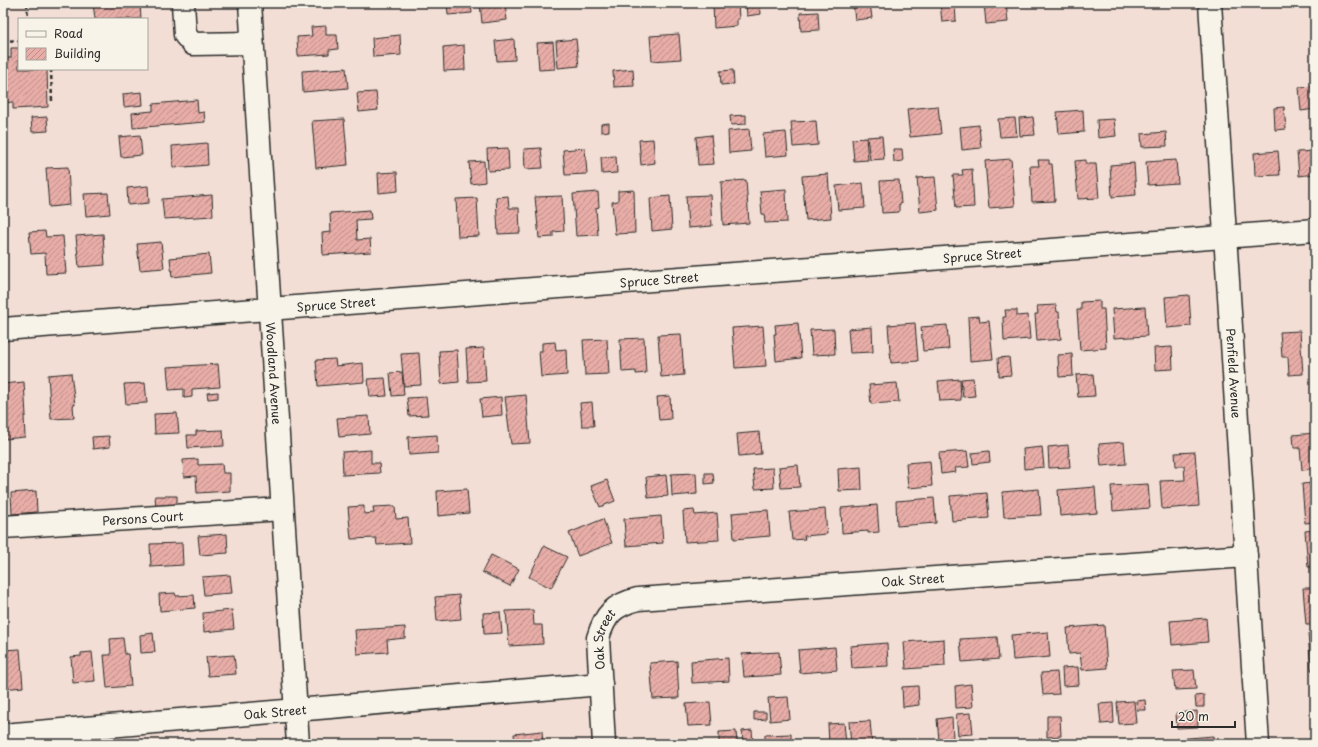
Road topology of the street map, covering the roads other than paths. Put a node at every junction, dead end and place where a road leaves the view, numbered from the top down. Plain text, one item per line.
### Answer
1 (183, 3) edge
2 (250, 3) edge
3 (1210, 3) edge
4 (252, 43) junction
5 (1315, 230) edge
6 (1226, 237) junction
7 (270, 309) junction
8 (3, 329) edge
9 (282, 509) junction
10 (3, 527) edge
11 (1246, 556) junction
12 (601, 684) junction
13 (296, 710) junction
14 (3, 735) edge
15 (298, 744) edge
16 (604, 744) edge
17 (1258, 744) edge

1 - 4 street
2 - 4 street, Woodland Avenue
3 - 6 street, Penfield Avenue
4 - 7 street, Woodland Avenue
5 - 6 street, Spruce Street
6 - 7 street, Spruce Street
6 - 11 street, Penfield Avenue
7 - 8 street, Spruce Street
7 - 9 street, Woodland Avenue
9 - 10 street, Persons Court
9 - 13 street, Woodland Avenue
11 - 12 street, Oak Street
11 - 17 street, Penfield Avenue
12 - 13 street, Oak Street
12 - 16 street
13 - 14 street, Oak Street
13 - 15 street, Woodland Avenue

